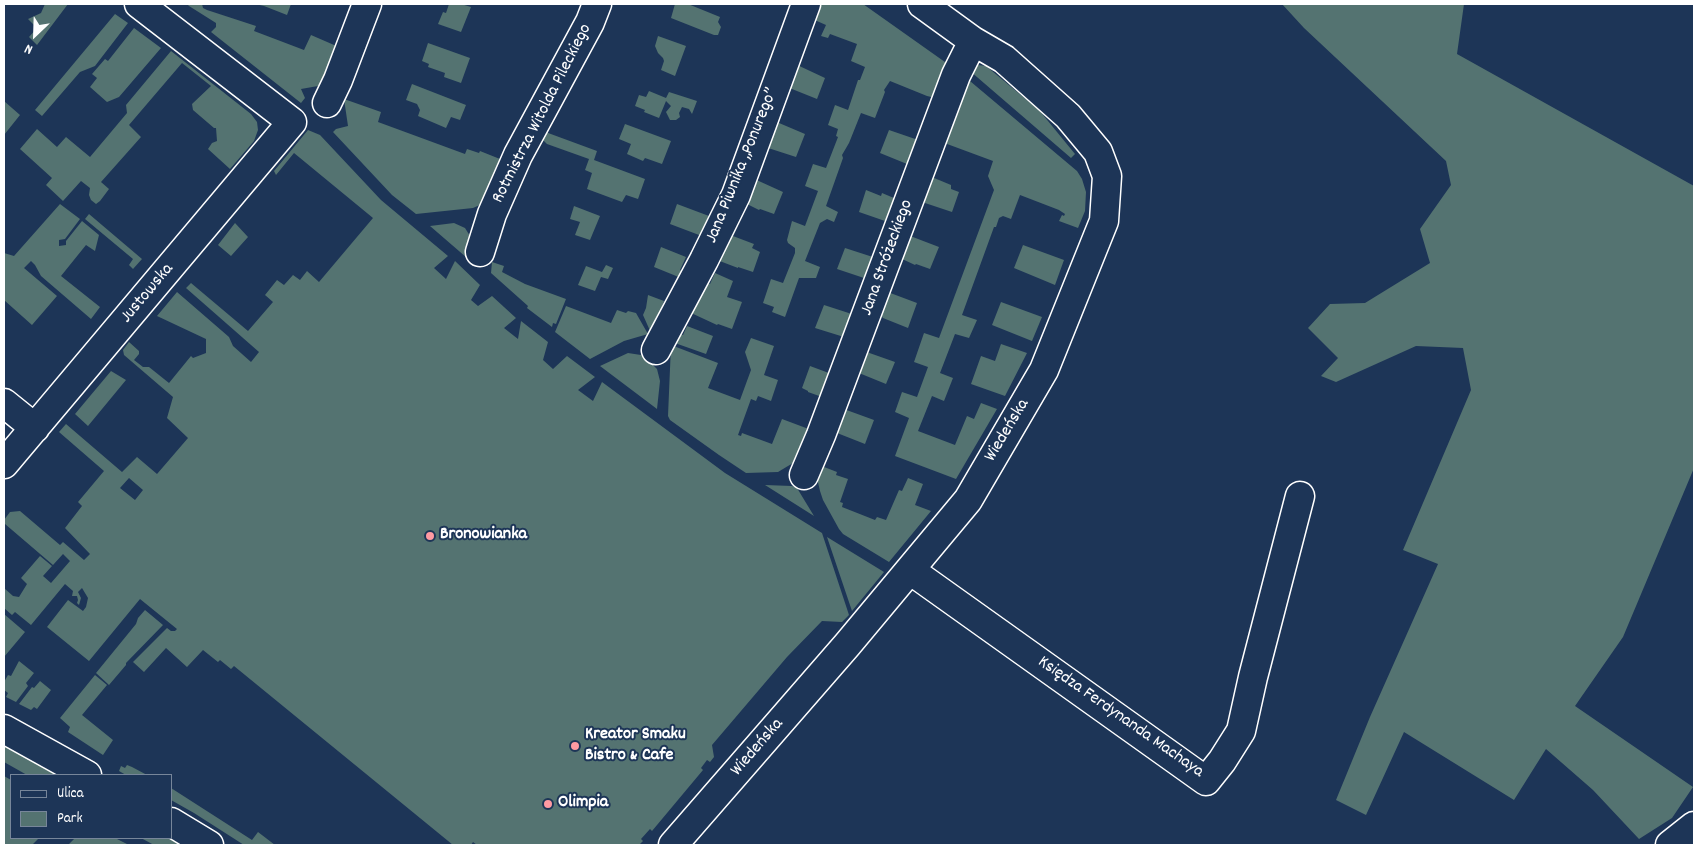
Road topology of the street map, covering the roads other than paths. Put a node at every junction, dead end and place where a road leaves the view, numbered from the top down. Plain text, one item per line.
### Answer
1 (139, 4) edge
2 (367, 4) edge
3 (597, 4) edge
4 (806, 4) edge
5 (922, 4) edge
6 (973, 41) junction
7 (327, 103) dead end
8 (480, 252) dead end
9 (656, 350) dead end
10 (4, 403) edge
11 (34, 428) junction
12 (4, 464) edge
13 (804, 475) dead end
14 (1300, 496) dead end
15 (910, 570) junction
16 (4, 729) edge
17 (85, 774) edge
18 (172, 823) edge
19 (1694, 826) edge
20 (209, 845) edge
21 (673, 845) edge
22 (1670, 845) edge

1 - 11 street, Justowska
2 - 7 street
3 - 8 street, Rotmistrza Witolda Pileckiego
4 - 9 street, Jana Piwnika „Ponurego”
5 - 6 street, Wiedeńska
6 - 13 street, Jana Stróżeckiego
6 - 15 street, Wiedeńska
10 - 11 street
11 - 12 street, Justowska
14 - 15 street, Księdza Ferdynanda Machaya
15 - 21 street, Wiedeńska
16 - 17 street
18 - 20 street
19 - 22 street

